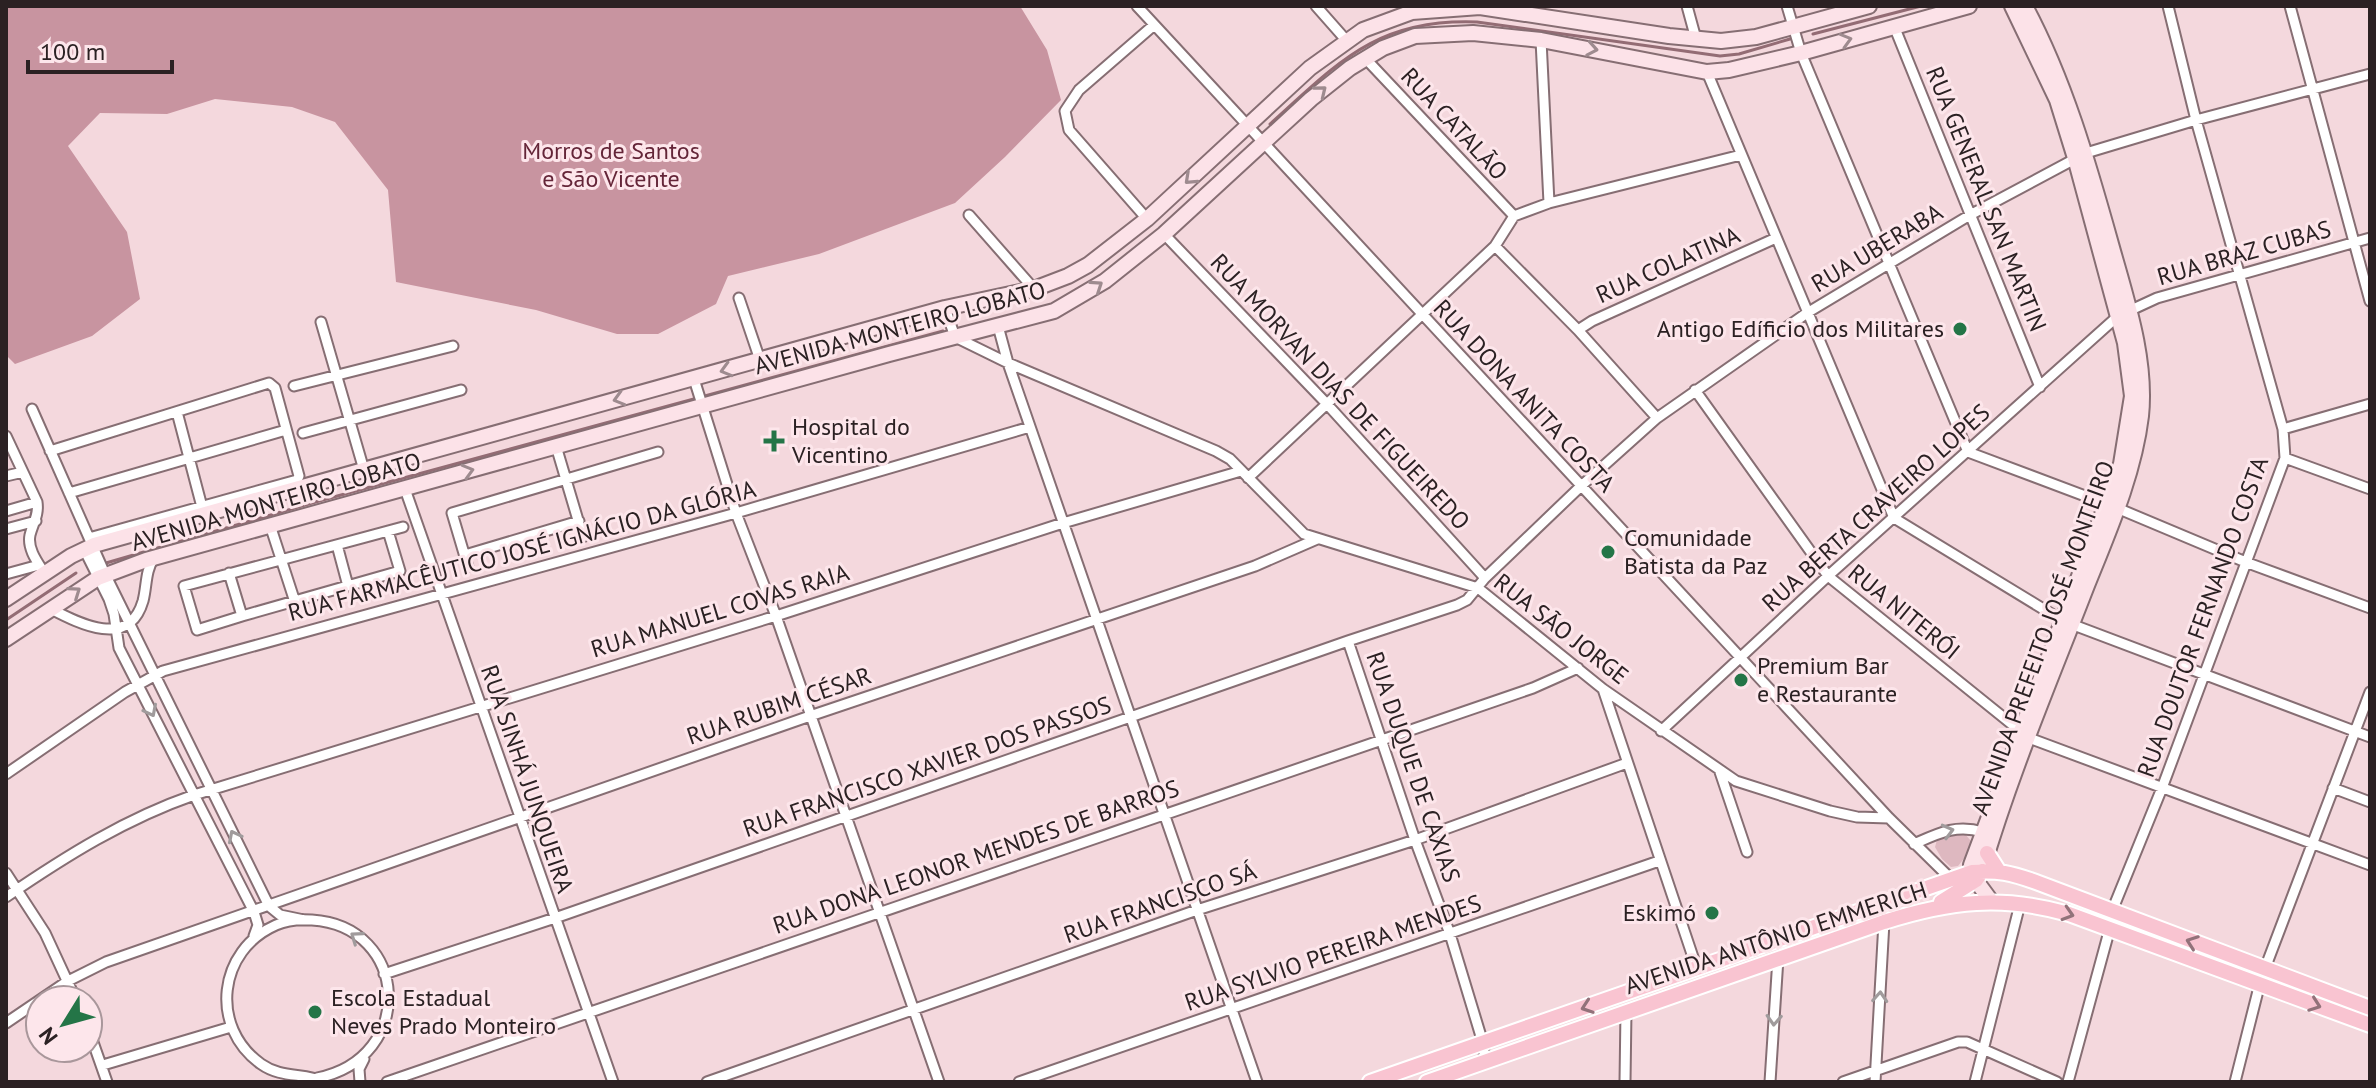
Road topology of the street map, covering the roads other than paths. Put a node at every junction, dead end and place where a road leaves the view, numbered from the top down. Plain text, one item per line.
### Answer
1 (1137, 6) edge
2 (1316, 6) edge
3 (1480, 6) edge
4 (1687, 6) edge
5 (1787, 6) edge
6 (1869, 6) edge
7 (1969, 6) edge
8 (2012, 6) edge
9 (2025, 6) edge
10 (2168, 6) edge
11 (2290, 6) edge
12 (1529, 10) edge
13 (1556, 12) edge
14 (1154, 25) junction
15 (1894, 26) junction
16 (1794, 30) junction
17 (1696, 39) junction
18 (1346, 40) junction
19 (1541, 40) junction
20 (1800, 50) junction
21 (1365, 58) junction
22 (1707, 72) junction
23 (2370, 74) edge
24 (2313, 89) junction
25 (2196, 120) junction
26 (1248, 127) junction
27 (1262, 142) junction
28 (1741, 155) junction
29 (2080, 156) junction
30 (1549, 203) junction
31 (969, 215) dead end
32 (1970, 215) junction
33 (1514, 216) junction
34 (1147, 219) junction
35 (1164, 234) junction
36 (1776, 238) junction
37 (2370, 238) edge
38 (2354, 243) junction
39 (1495, 246) junction
40 (1888, 266) junction
41 (2239, 273) junction
42 (1034, 289) junction
43 (739, 298) dead end
44 (2370, 301) edge
45 (946, 311) junction
46 (2124, 312) junction
47 (1807, 313) junction
48 (1423, 315) junction
49 (321, 322) dead end
50 (998, 326) junction
51 (1578, 330) junction
52 (955, 335) junction
53 (453, 346) dead end
54 (760, 360) junction
55 (1008, 363) junction
56 (337, 376) junction
57 (695, 381) junction
58 (294, 386) dead end
59 (2040, 387) junction
60 (461, 390) dead end
61 (1695, 390) junction
62 (701, 402) junction
63 (1326, 403) junction
64 (2370, 404) edge
65 (32, 409) dead end
66 (177, 412) junction
67 (1657, 418) junction
68 (349, 420) junction
69 (1030, 427) junction
70 (2283, 429) junction
71 (286, 430) junction
72 (303, 433) dead end
73 (6, 436) edge
74 (556, 446) junction
75 (50, 451) junction
76 (658, 452) dead end
77 (1968, 452) junction
78 (188, 458) junction
79 (2285, 458) junction
80 (17, 459) junction
81 (6, 462) edge
82 (364, 470) junction
83 (23, 472) junction
84 (1245, 474) junction
85 (6, 476) edge
86 (566, 479) junction
87 (1580, 487) junction
88 (405, 489) junction
89 (2370, 489) edge
90 (69, 493) junction
91 (37, 502) junction
92 (2111, 506) junction
93 (202, 507) junction
94 (6, 511) edge
95 (736, 513) junction
96 (1894, 518) junction
97 (36, 521) junction
98 (579, 521) junction
99 (1063, 523) junction
100 (270, 525) junction
101 (403, 527) dead end
102 (6, 529) edge
103 (388, 531) junction
104 (583, 537) dead end
105 (1317, 539) junction
106 (88, 545) junction
107 (337, 545) junction
108 (465, 555) junction
109 (154, 558) junction
110 (282, 559) junction
111 (2248, 563) junction
112 (468, 567) dead end
113 (42, 569) junction
114 (229, 573) junction
115 (6, 574) edge
116 (101, 576) junction
117 (1828, 576) junction
118 (1485, 578) junction
119 (348, 586) junction
120 (1478, 588) junction
121 (13, 591) edge
122 (441, 593) junction
123 (6, 599) edge
124 (295, 602) junction
125 (2370, 608) edge
126 (51, 609) junction
127 (242, 616) junction
128 (776, 616) junction
129 (1096, 619) junction
130 (129, 622) junction
131 (2068, 623) junction
132 (115, 629) junction
133 (6, 639) edge
134 (1348, 641) junction
135 (1740, 657) junction
136 (1578, 668) junction
137 (159, 673) junction
138 (2205, 675) junction
139 (138, 684) junction
140 (1603, 689) junction
141 (2370, 692) edge
142 (481, 706) junction
143 (810, 716) junction
144 (1131, 718) junction
145 (1661, 731) junction
146 (2354, 731) junction
147 (2025, 735) junction
148 (2370, 737) edge
149 (1382, 738) junction
150 (1627, 763) junction
151 (1720, 772) junction
152 (6, 774) edge
153 (2162, 788) junction
154 (2333, 788) junction
155 (210, 790) junction
156 (194, 795) junction
157 (2370, 802) edge
158 (1164, 814) junction
159 (846, 817) junction
160 (1889, 818) junction
161 (519, 819) junction
162 (1983, 832) junction
163 (1415, 840) junction
164 (1914, 844) junction
165 (2312, 844) junction
166 (1747, 852) dead end
167 (1982, 852) junction
168 (1659, 861) junction
169 (2370, 865) edge
170 (1998, 870) junction
171 (6, 873) edge
172 (1976, 875) junction
173 (1956, 886) junction
174 (17, 889) junction
175 (6, 897) edge
176 (1991, 901) junction
177 (2020, 904) junction
178 (269, 906) junction
179 (1930, 907) junction
180 (1197, 910) junction
181 (2112, 911) junction
182 (254, 912) junction
183 (879, 913) junction
184 (555, 918) junction
185 (304, 920) junction
186 (1884, 922) junction
187 (2110, 928) junction
188 (1450, 934) junction
189 (250, 942) junction
190 (1778, 958) junction
191 (1697, 969) junction
192 (2265, 969) junction
193 (384, 974) junction
194 (68, 981) junction
195 (69, 984) edge
196 (2260, 985) junction
197 (2370, 1008) edge
198 (914, 1009) junction
199 (1231, 1009) junction
200 (1626, 1011) junction
201 (589, 1012) junction
202 (6, 1023) edge
203 (2370, 1025) edge
204 (231, 1027) junction
205 (1483, 1043) junction
206 (1982, 1049) junction
207 (367, 1054) junction
208 (1485, 1061) junction
209 (103, 1065) joint
210 (1875, 1077) edge
211 (1393, 1078) edge
212 (321, 1080) edge
213 (107, 1082) edge
214 (360, 1082) edge
215 (387, 1082) edge
216 (613, 1082) edge
217 (707, 1082) edge
218 (939, 1082) edge
219 (1019, 1082) edge
220 (1257, 1082) edge
221 (1370, 1082) edge
222 (1427, 1082) edge
223 (1625, 1082) edge
224 (1770, 1082) edge
225 (1843, 1082) edge
226 (1975, 1082) edge
227 (2057, 1082) edge
228 (2068, 1082) edge
229 (2235, 1082) edge

1 - 14 street, RUA DONA ANITA COSTA
2 - 18 street
3 - 12 street, AVENIDA MONTEIRO LOBATO
3 - 18 street, AVENIDA MONTEIRO LOBATO
4 - 17 street
5 - 16 street
6 - 16 street, AVENIDA MONTEIRO LOBATO
7 - 15 street, AVENIDA MONTEIRO LOBATO
8 - 29 street, AVENIDA PREFEITO JOSÉ MONTEIRO
9 - 29 street, AVENIDA PREFEITO JOSÉ MONTEIRO
10 - 25 street, RUA DOUTOR FERNANDO COSTA
11 - 24 street
12 - 13 street, AVENIDA MONTEIRO LOBATO
13 - 17 street, AVENIDA MONTEIRO LOBATO
14 - 26 street, RUA DONA ANITA COSTA
14 - 34 street
20 -> 15 street, AVENIDA MONTEIRO LOBATO
15 - 32 street, RUA GENERAL SAN MARTIN
16 - 17 street, AVENIDA MONTEIRO LOBATO
16 - 20 street
18 - 26 street, AVENIDA MONTEIRO LOBATO
19 - 21 street, AVENIDA MONTEIRO LOBATO
19 -> 22 street, AVENIDA MONTEIRO LOBATO
19 - 30 street
20 - 22 street, AVENIDA MONTEIRO LOBATO
20 - 40 street
27 -> 21 street, AVENIDA MONTEIRO LOBATO
21 - 33 street, RUA CATALÃO
22 - 28 street
23 - 24 street, RUA UBERABA
24 - 25 street, RUA UBERABA
24 - 38 street
25 - 29 street, RUA UBERABA
25 - 41 street, RUA DOUTOR FERNANDO COSTA
26 - 27 street, RUA DONA ANITA COSTA
26 -> 34 street, AVENIDA MONTEIRO LOBATO
27 - 35 street, AVENIDA MONTEIRO LOBATO
27 - 48 street, RUA DONA ANITA COSTA
28 - 30 street
28 - 36 street
29 - 32 street, RUA UBERABA
29 - 46 street, AVENIDA PREFEITO JOSÉ MONTEIRO
30 - 33 street
31 - 42 street
32 - 40 street, RUA UBERABA
32 - 59 street, RUA GENERAL SAN MARTIN
33 - 39 street
34 - 42 street, AVENIDA MONTEIRO LOBATO
50 -> 35 street, AVENIDA MONTEIRO LOBATO
35 - 63 street, RUA MORVAN DIAS DE FIGUEIREDO
36 - 47 street
36 - 51 street, RUA COLATINA
37 - 38 street, RUA BRAZ CUBAS
38 - 41 street, RUA BRAZ CUBAS
38 - 44 street
39 - 48 street
39 - 51 street
40 - 47 street, RUA UBERABA
40 - 77 street
41 - 46 street, RUA BRAZ CUBAS
41 - 70 street, RUA DOUTOR FERNANDO COSTA
42 - 45 street, AVENIDA MONTEIRO LOBATO
43 - 54 street
45 - 52 street
45 - 54 street, AVENIDA MONTEIRO LOBATO
46 - 59 street, RUA BERTA CRAVEIRO LOPES
46 - 92 street, AVENIDA PREFEITO JOSÉ MONTEIRO
47 - 61 street, RUA UBERABA
47 - 96 street
48 - 63 street
48 - 87 street, RUA DONA ANITA COSTA
49 - 56 street
50 - 52 street, AVENIDA MONTEIRO LOBATO
50 - 55 street
51 - 67 street
52 - 55 street, RUA SÃO JORGE
52 - 62 street, AVENIDA MONTEIRO LOBATO
53 - 56 street
54 -> 57 street, AVENIDA MONTEIRO LOBATO
55 - 69 street
55 - 84 street, RUA SÃO JORGE
56 - 58 street
56 - 68 street
57 - 62 street
57 -> 82 street, AVENIDA MONTEIRO LOBATO
59 - 77 street, RUA BERTA CRAVEIRO LOPES
60 - 68 street
61 - 67 street, RUA UBERABA
61 - 117 street, RUA NITERÓI
62 - 74 street, AVENIDA MONTEIRO LOBATO
62 - 95 street
63 - 84 street
63 - 118 street, RUA MORVAN DIAS DE FIGUEIREDO
64 - 70 street
65 - 75 street
66 - 71 street
66 - 75 street
66 - 78 street
67 - 87 street, RUA UBERABA
68 - 72 street
68 - 82 street
69 - 95 street, RUA FARMACÊUTICO JOSÉ IGNÁCIO DA GLÓRIA
69 - 99 street
70 - 79 street, RUA DOUTOR FERNANDO COSTA
71 - 78 street
71 - 93 street
73 - 80 street
74 - 86 street
88 -> 74 street, AVENIDA MONTEIRO LOBATO
75 - 90 street
76 - 86 street
77 - 92 street
77 - 96 street, RUA BERTA CRAVEIRO LOPES
78 - 90 street
78 - 93 street
79 - 89 street
79 - 111 street, RUA DOUTOR FERNANDO COSTA
80 - 81 street
80 - 83 street
82 - 106 street, AVENIDA MONTEIRO LOBATO
83 - 85 street
83 - 91 street
84 - 99 street, RUA MANUEL COVAS RAIA
84 - 105 street, RUA SÃO JORGE
86 - 98 street
86 - 108 street
87 - 118 street, RUA UBERABA
87 - 135 street, RUA DONA ANITA COSTA
88 - 100 street, AVENIDA MONTEIRO LOBATO
88 - 122 street, RUA SINHÁ JUNQUEIRA
90 - 106 street
91 - 94 street
91 - 97 street
92 - 111 street
92 - 131 street, AVENIDA PREFEITO JOSÉ MONTEIRO
93 - 106 street
95 - 122 street, RUA FARMACÊUTICO JOSÉ IGNÁCIO DA GLÓRIA
95 - 128 street
96 - 117 street, RUA BERTA CRAVEIRO LOPES
96 - 131 street
97 - 102 street
97 - 113 street
98 - 104 street
98 - 108 street
99 - 128 street, RUA MANUEL COVAS RAIA
99 - 129 street
100 - 109 street, AVENIDA MONTEIRO LOBATO
100 - 110 street
101 - 103 street
103 - 107 street
103 - 119 street
105 - 120 street, RUA SÃO JORGE
105 - 129 street, RUA RUBIM CÉSAR
106 - 113 street, AVENIDA MONTEIRO LOBATO
106 - 116 street
107 - 110 street
107 - 119 street
108 - 112 street
109 - 116 street, AVENIDA MONTEIRO LOBATO
109 - 130 street
110 - 114 street
110 - 124 street
111 - 125 street
111 - 138 street, RUA DOUTOR FERNANDO COSTA
113 - 115 street
113 - 121 street, AVENIDA MONTEIRO LOBATO
114 - 127 street
114 - 127 street
126 -> 116 street, AVENIDA MONTEIRO LOBATO
116 - 130 street
116 - 132 street
117 - 135 street, RUA BERTA CRAVEIRO LOPES
117 - 147 street, RUA NITERÓI
118 - 120 street, RUA UBERABA
119 - 124 street
120 - 134 street, RUA FRANCISCO XAVIER DOS PASSOS
120 - 136 street, RUA SÃO JORGE
121 - 123 street, AVENIDA MONTEIRO LOBATO
122 - 137 street, RUA FARMACÊUTICO JOSÉ IGNÁCIO DA GLÓRIA
122 - 142 street, RUA SINHÁ JUNQUEIRA
124 - 127 street
126 - 132 street
126 - 133 street, AVENIDA MONTEIRO LOBATO
128 - 142 street, RUA MANUEL COVAS RAIA
128 - 143 street
129 - 143 street, RUA RUBIM CÉSAR
129 - 144 street
130 - 132 street
130 - 137 street
131 - 138 street
131 - 147 street, AVENIDA PREFEITO JOSÉ MONTEIRO
132 - 139 street
134 - 144 street, RUA FRANCISCO XAVIER DOS PASSOS
134 - 149 street, RUA DUQUE DE CAXIAS
135 - 145 street, RUA BERTA CRAVEIRO LOPES
135 - 160 street, RUA DONA ANITA COSTA
136 - 140 street, RUA SÃO JORGE
136 - 149 street, RUA DONA LEONOR MENDES DE BARROS
137 - 139 street, RUA FARMACÊUTICO JOSÉ IGNÁCIO DA GLÓRIA
137 - 155 street
138 - 146 street
138 - 153 street, RUA DOUTOR FERNANDO COSTA
139 - 152 street, RUA FARMACÊUTICO JOSÉ IGNÁCIO DA GLÓRIA
139 -> 156 street
140 - 145 street, RUA SÃO JORGE
140 - 150 street
141 - 146 street
142 - 155 street, RUA MANUEL COVAS RAIA
142 - 161 street, RUA SINHÁ JUNQUEIRA
143 - 159 street
143 - 161 street, RUA RUBIM CÉSAR
144 - 158 street
144 - 159 street, RUA FRANCISCO XAVIER DOS PASSOS
145 - 151 street, RUA SÃO JORGE
146 - 148 street
146 - 154 street
147 - 153 street, RUA NITERÓI
147 - 162 street, AVENIDA PREFEITO JOSÉ MONTEIRO
147 - 167 street, AVENIDA PREFEITO JOSÉ MONTEIRO
149 - 158 street, RUA DONA LEONOR MENDES DE BARROS
149 - 163 street, RUA DUQUE DE CAXIAS
150 - 163 street, RUA FRANCISCO SÁ
150 - 168 street
151 - 160 street, RUA SÃO JORGE
151 - 166 street
153 - 165 street, RUA NITERÓI
153 - 181 street, RUA DOUTOR FERNANDO COSTA
154 - 157 street
154 - 165 street
155 - 156 street, RUA MANUEL COVAS RAIA
178 -> 155 street
156 - 174 street, RUA MANUEL COVAS RAIA
156 - 182 street
158 - 180 street
158 - 183 street, RUA DONA LEONOR MENDES DE BARROS
159 - 183 street
159 - 184 street, RUA FRANCISCO XAVIER DOS PASSOS
160 - 164 street, RUA DONA ANITA COSTA
161 - 178 street, RUA RUBIM CÉSAR
161 - 184 street, RUA SINHÁ JUNQUEIRA
164 -> 162 street
162 - 167 street, AVENIDA PREFEITO JOSÉ MONTEIRO
163 - 180 street, RUA FRANCISCO SÁ
163 - 188 street, RUA DUQUE DE CAXIAS
164 - 173 street, RUA DONA ANITA COSTA
165 - 169 street, RUA NITERÓI
165 - 192 street
167 - 170 main road
167 - 172 street, AVENIDA PREFEITO JOSÉ MONTEIRO
168 - 188 street, RUA SYLVIO PEREIRA MENDES
168 - 191 street
170 - 172 main road
170 - 181 main road
171 - 174 street
172 - 173 main road
172 - 176 street
173 - 179 main road
173 - 191 main road, AVENIDA ANTÔNIO EMMERICH
174 - 175 street, RUA MANUEL COVAS RAIA
174 - 194 street
176 - 177 main road, AVENIDA ANTÔNIO EMMERICH
176 - 179 main road, AVENIDA ANTÔNIO EMMERICH
177 -> 187 main road, AVENIDA ANTÔNIO EMMERICH
177 - 206 street
178 - 182 street, RUA RUBIM CÉSAR
178 - 185 street
179 - 186 main road, AVENIDA ANTÔNIO EMMERICH
180 - 198 street, RUA FRANCISCO SÁ
180 - 199 street
192 -> 181 main road
182 - 189 street
182 - 194 street, RUA RUBIM CÉSAR
183 - 198 street
183 - 201 street, RUA DONA LEONOR MENDES DE BARROS
184 - 193 street, RUA FRANCISCO XAVIER DOS PASSOS
184 - 201 street, RUA SINHÁ JUNQUEIRA
185 - 189 street
193 -> 185 street
186 - 190 main road, AVENIDA ANTÔNIO EMMERICH
210 -> 186 street
187 - 196 main road, AVENIDA ANTÔNIO EMMERICH
187 - 228 street
188 - 199 street, RUA SYLVIO PEREIRA MENDES
188 - 205 street, RUA DUQUE DE CAXIAS
189 - 204 street
190 - 200 main road, AVENIDA ANTÔNIO EMMERICH
190 -> 224 street
191 -> 205 main road, AVENIDA ANTÔNIO EMMERICH
192 - 196 street
192 - 197 main road
193 - 207 street
194 - 195 street
194 - 202 street, RUA RUBIM CÉSAR
196 -> 203 main road, AVENIDA ANTÔNIO EMMERICH
196 - 229 street
198 - 217 street, RUA FRANCISCO SÁ
198 - 218 street
199 - 219 street, RUA SYLVIO PEREIRA MENDES
199 - 220 street
200 - 208 main road, AVENIDA ANTÔNIO EMMERICH
200 - 223 street
201 - 215 street, RUA DONA LEONOR MENDES DE BARROS
201 - 216 street, RUA SINHÁ JUNQUEIRA
204 - 209 street
204 - 212 street
205 - 208 street, RUA DUQUE DE CAXIAS
205 - 211 main road, AVENIDA ANTÔNIO EMMERICH
206 - 210 street
206 - 226 street
206 - 227 street
207 - 212 street
207 - 214 street
208 - 222 main road, AVENIDA ANTÔNIO EMMERICH
209 - 213 street
210 - 225 street
211 - 221 main road, AVENIDA ANTÔNIO EMMERICH

